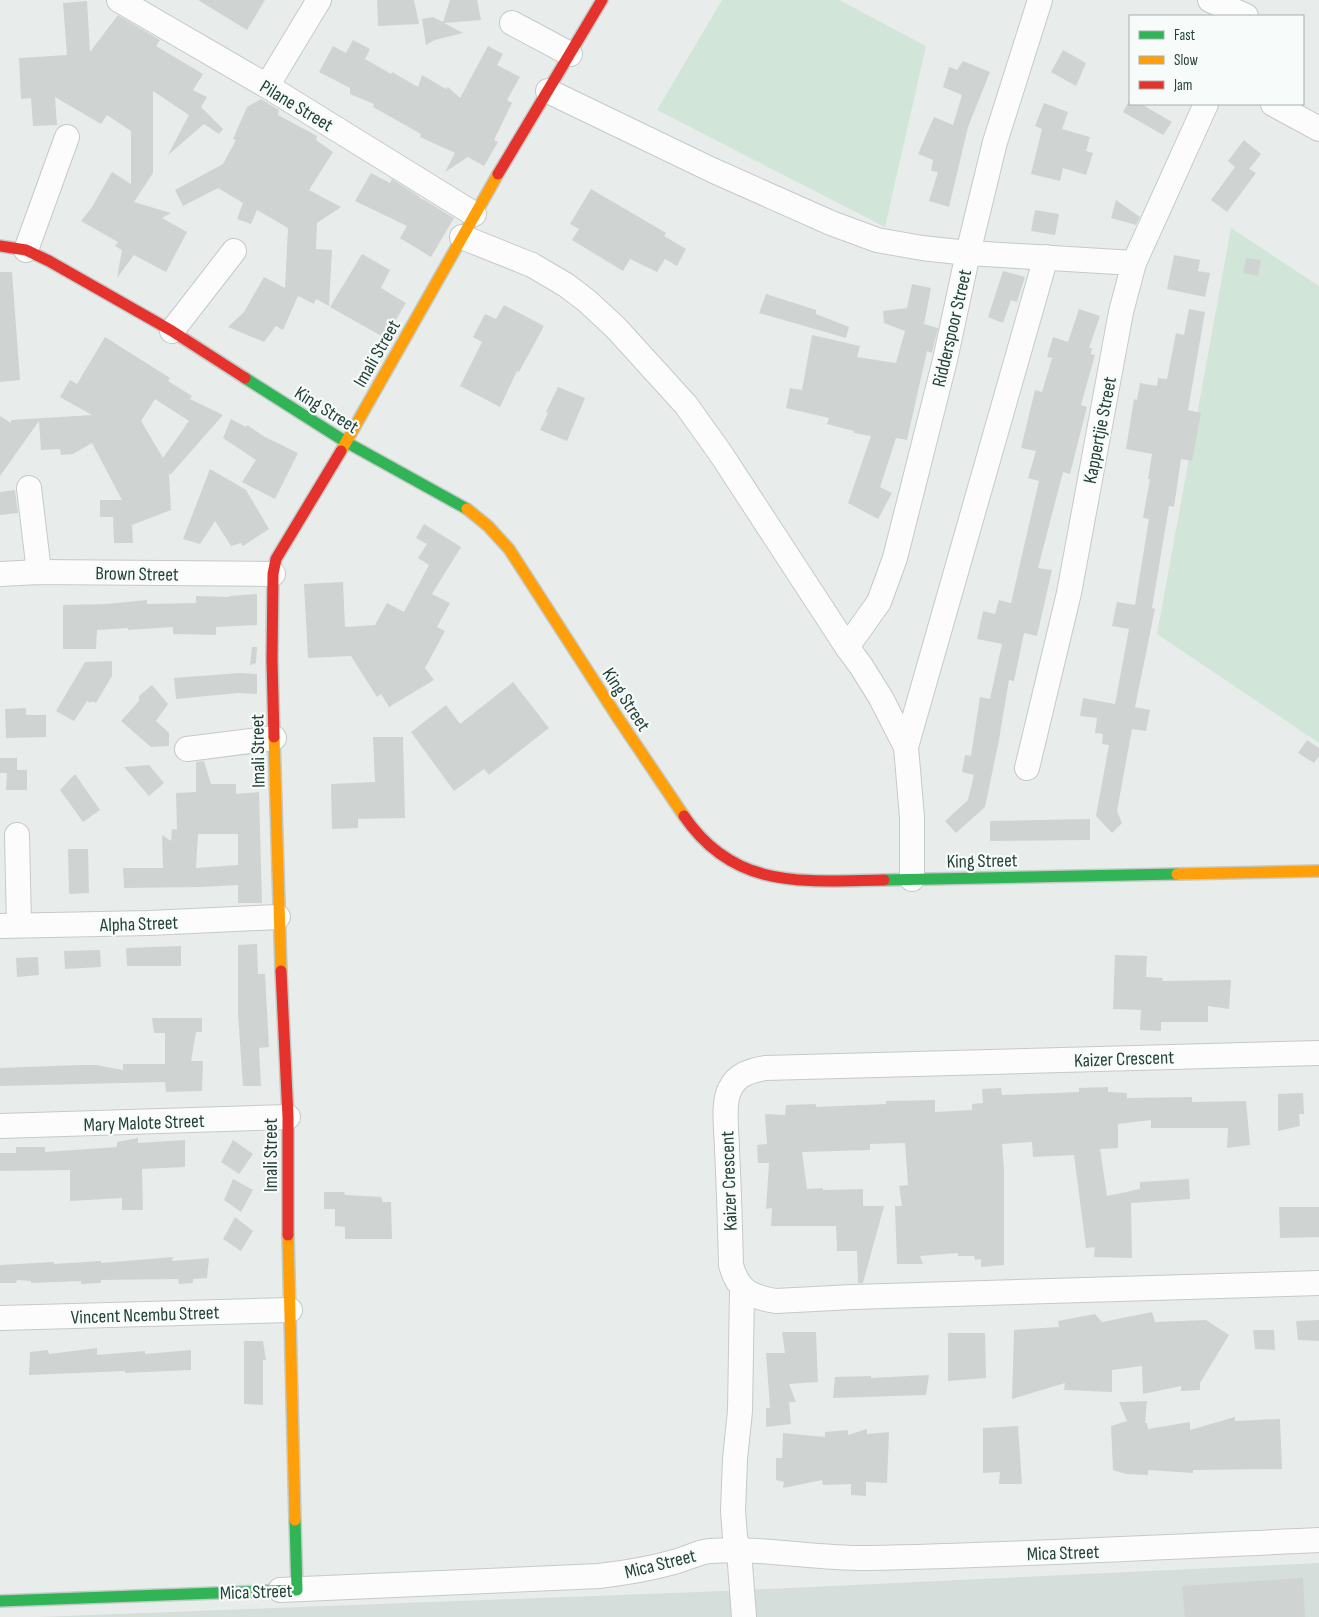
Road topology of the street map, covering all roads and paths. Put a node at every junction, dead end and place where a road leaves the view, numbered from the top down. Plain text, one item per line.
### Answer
1 (119, 0) edge
2 (319, 0) edge
3 (602, 0) edge
4 (1040, 0) edge
5 (1210, 0) edge
6 (1254, 0) edge
7 (1244, 15) edge
8 (1246, 15) edge
9 (512, 23) dead end
10 (570, 54) junction
11 (267, 86) junction
12 (548, 91) junction
13 (1206, 105) edge
14 (1276, 105) edge
15 (1319, 129) edge
16 (67, 137) dead end
17 (474, 214) junction
18 (462, 237) junction
19 (0, 246) edge
20 (26, 250) junction
21 (234, 252) dead end
22 (968, 253) junction
23 (1046, 257) junction
24 (1134, 263) junction
25 (172, 331) junction
26 (346, 442) junction
27 (29, 488) dead end
28 (39, 572) junction
29 (0, 574) edge
30 (273, 574) junction
31 (846, 647) junction
32 (274, 738) junction
33 (906, 746) junction
34 (187, 749) dead end
35 (1027, 768) dead end
36 (17, 835) dead end
37 (1319, 871) edge
38 (912, 879) junction
39 (278, 917) junction
40 (10, 926) edge
41 (1319, 1053) edge
42 (288, 1117) junction
43 (0, 1126) edge
44 (1319, 1283) edge
45 (742, 1289) junction
46 (290, 1310) junction
47 (0, 1318) edge
48 (1319, 1540) edge
49 (739, 1551) junction
50 (297, 1590) junction
51 (0, 1601) edge
52 (744, 1617) edge

1 - 11 street, Pilane Street
2 - 11 street
3 - 10 street, Imali Street
4 - 22 street, Ridderspoor Street
5 - 7 street
6 - 8 street
9 - 10 street
10 - 12 street, Imali Street
11 - 17 street, Pilane Street
12 - 17 street, Imali Street
12 - 22 street
13 - 24 street, Kappertjie Street
14 - 15 street
16 - 20 street
17 - 18 street, Imali Street
18 - 26 street, Imali Street
18 - 31 street
19 - 20 street, King Street
20 - 25 street, King Street
21 - 25 street
22 - 23 street
22 - 31 street, Ridderspoor Street
23 - 24 street
23 - 33 street
24 - 35 street, Kappertjie Street
25 - 26 street, King Street
26 - 30 street, Imali Street
26 - 38 street, King Street
27 - 28 street
28 - 29 street, Brown Street
28 - 30 street, Brown Street
30 - 32 street, Imali Street
31 - 33 street
32 - 34 street
32 - 39 street, Imali Street
33 - 38 street
36 - 40 street
37 - 38 street, King Street
39 - 40 street, Alpha Street
39 - 42 street, Imali Street
41 - 45 street, Kaizer Crescent
42 - 43 street, Mary Malote Street
42 - 46 street, Imali Street
44 - 45 street
45 - 49 street
46 - 47 street, Vincent Ncembu Street
46 - 50 street, Imali Street
48 - 49 street, Mica Street
49 - 50 street, Mica Street
49 - 52 street
50 - 51 street, Mica Street

